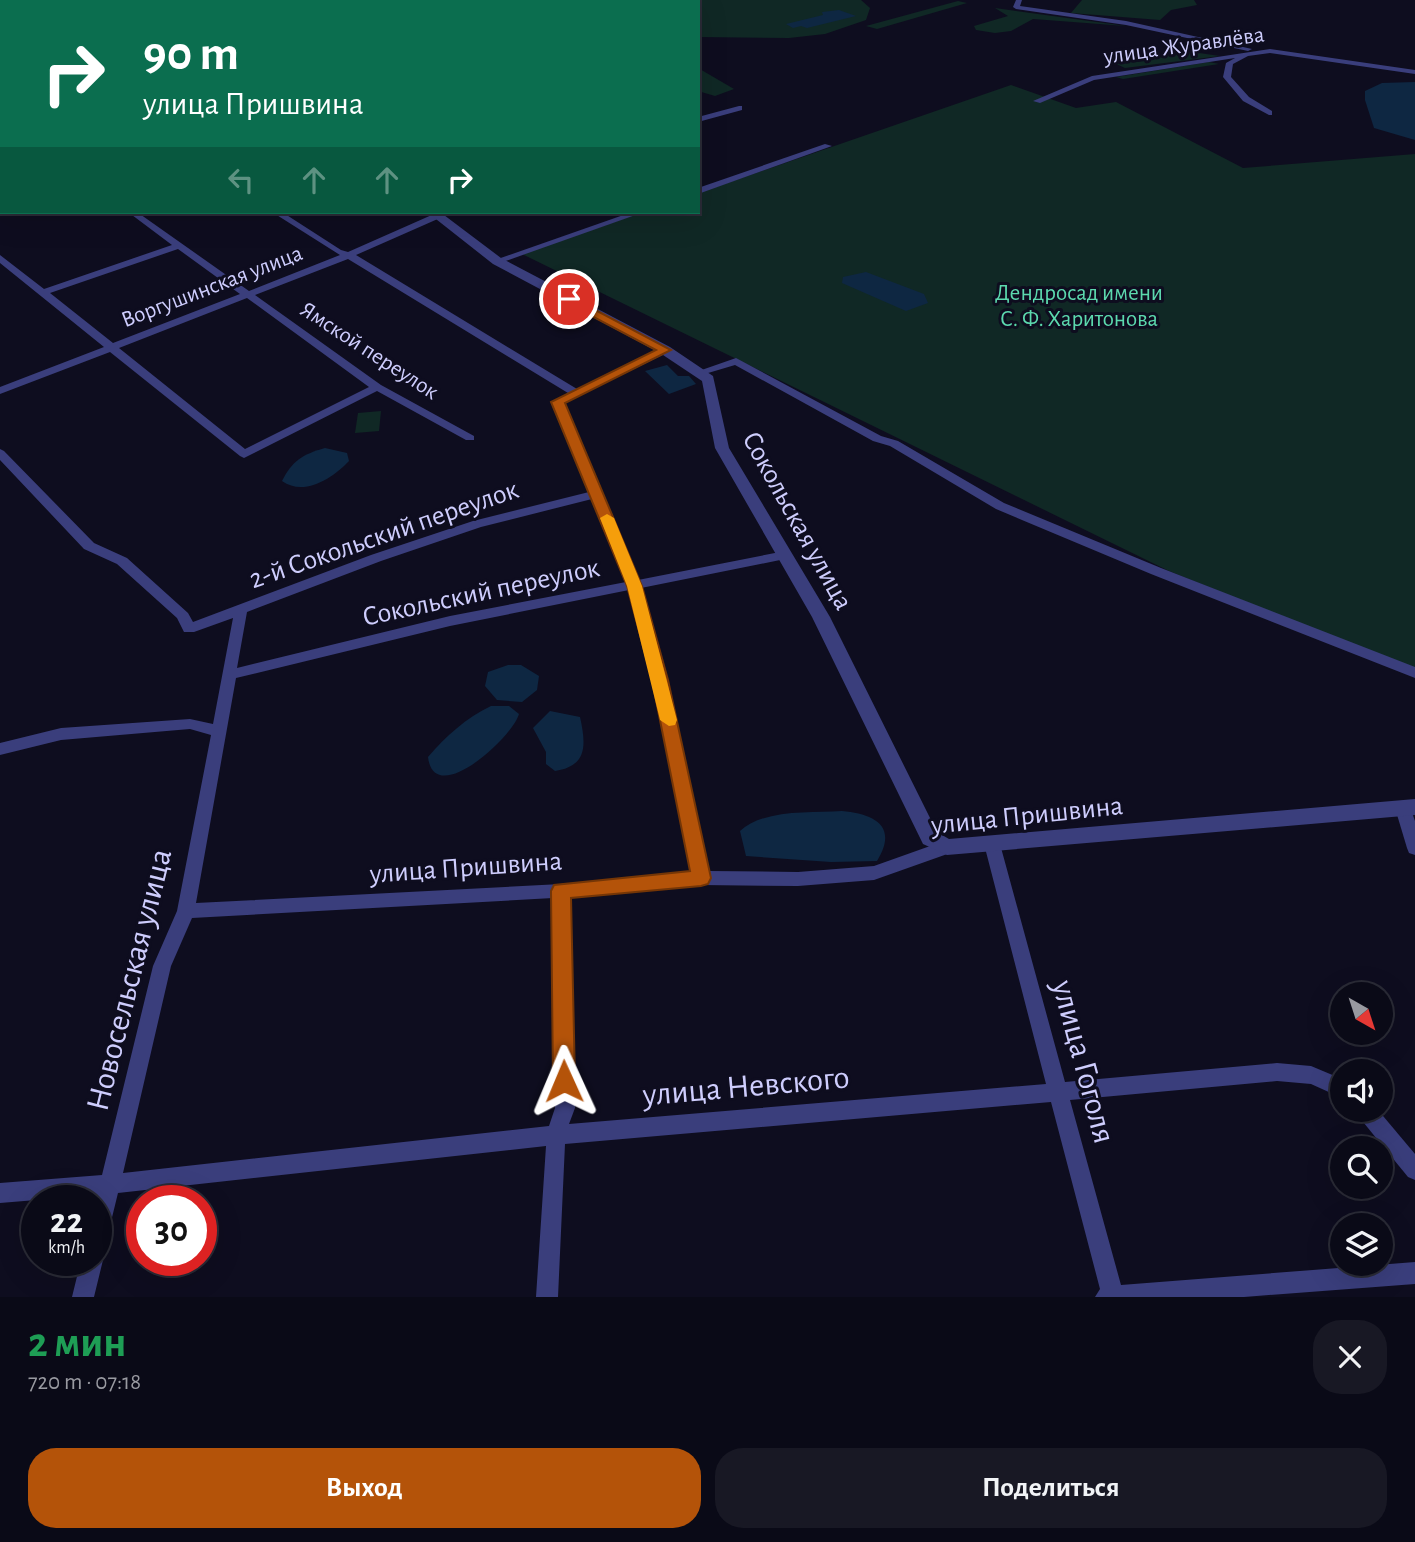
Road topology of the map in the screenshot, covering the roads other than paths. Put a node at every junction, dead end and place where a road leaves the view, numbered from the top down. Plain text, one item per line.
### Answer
1 (1019, 0) edge
2 (1270, 51) junction
3 (1252, 53) junction
4 (1415, 72) edge
5 (1041, 99) dead end
6 (739, 108) dead end
7 (1269, 113) dead end
8 (700, 119) edge
9 (828, 146) dead end
10 (700, 190) edge
11 (135, 214) edge
12 (279, 214) edge
13 (435, 214) edge
14 (634, 214) edge
15 (178, 246) junction
16 (343, 253) junction
17 (0, 258) edge
18 (497, 261) junction
19 (44, 292) junction
20 (248, 295) junction
21 (113, 347) junction
22 (665, 350) junction
23 (698, 373) junction
24 (377, 387) junction
25 (0, 391) edge
26 (576, 393) junction
27 (470, 438) dead end
28 (0, 453) edge
29 (596, 494) junction
30 (785, 555) junction
31 (634, 586) junction
32 (241, 609) junction
33 (1415, 673) edge
34 (229, 676) junction
35 (216, 731) junction
36 (0, 749) edge
37 (1409, 808) edge
38 (992, 844) junction
39 (947, 847) junction
40 (1415, 849) edge
41 (701, 878) junction
42 (561, 891) junction
43 (187, 911) junction
44 (1330, 1083) edge
45 (1059, 1092) junction
46 (1376, 1122) edge
47 (556, 1135) junction
48 (1415, 1170) edge
49 (111, 1184) junction
50 (0, 1193) edge
51 (1415, 1273) edge
52 (88, 1276) edge
53 (83, 1297) edge
54 (547, 1297) edge
55 (1106, 1297) edge
56 (1113, 1297) edge

1 - 2 street
2 - 3 street, улица Журавлёва
2 - 4 street, улица Журавлёва
3 - 5 street, улица Журавлёва
3 - 7 street
6 - 8 street
9 - 10 street
11 - 15 street, Ямской переулок
12 - 16 street
13 - 16 street, Воргушинская улица
13 - 18 street, Сокольская улица
14 - 18 street
15 - 19 street
15 - 20 street, Ямской переулок
16 - 20 street, Воргушинская улица
16 - 26 street
17 - 19 street
18 - 22 street, Сокольская улица
19 - 21 street
20 - 21 street, Воргушинская улица
20 - 24 street, Ямской переулок
21 - 24 street
21 - 25 street, Воргушинская улица
22 - 23 street, Сокольская улица
22 - 26 street
23 - 30 street, Сокольская улица
23 - 33 street
24 - 27 street, Ямской переулок
26 - 29 street
28 - 32 street, 2-й Сокольский переулок
29 - 31 street
29 - 32 street, 2-й Сокольский переулок
30 - 31 street, Сокольский переулок
30 - 39 street, Сокольская улица
31 - 34 street, Сокольский переулок
31 - 41 street
32 - 34 street, Новосельская улица
34 - 35 street, Новосельская улица
35 - 36 street
35 - 43 street, Новосельская улица
37 - 38 street, улица Пришвина
37 - 40 street
38 - 39 street, улица Пришвина
38 - 45 street, улица Гоголя
39 - 41 street, улица Пришвина
41 - 42 street, улица Пришвина
42 - 43 street, улица Пришвина
42 - 47 street
43 - 49 street, Новосельская улица
44 - 45 street, улица Невского
45 - 47 street, улица Невского
45 - 56 street, улица Гоголя
46 - 48 street
47 - 49 street, улица Невского
47 - 54 street
49 - 50 street, улица Невского
51 - 56 street
52 - 53 street
55 - 56 street

